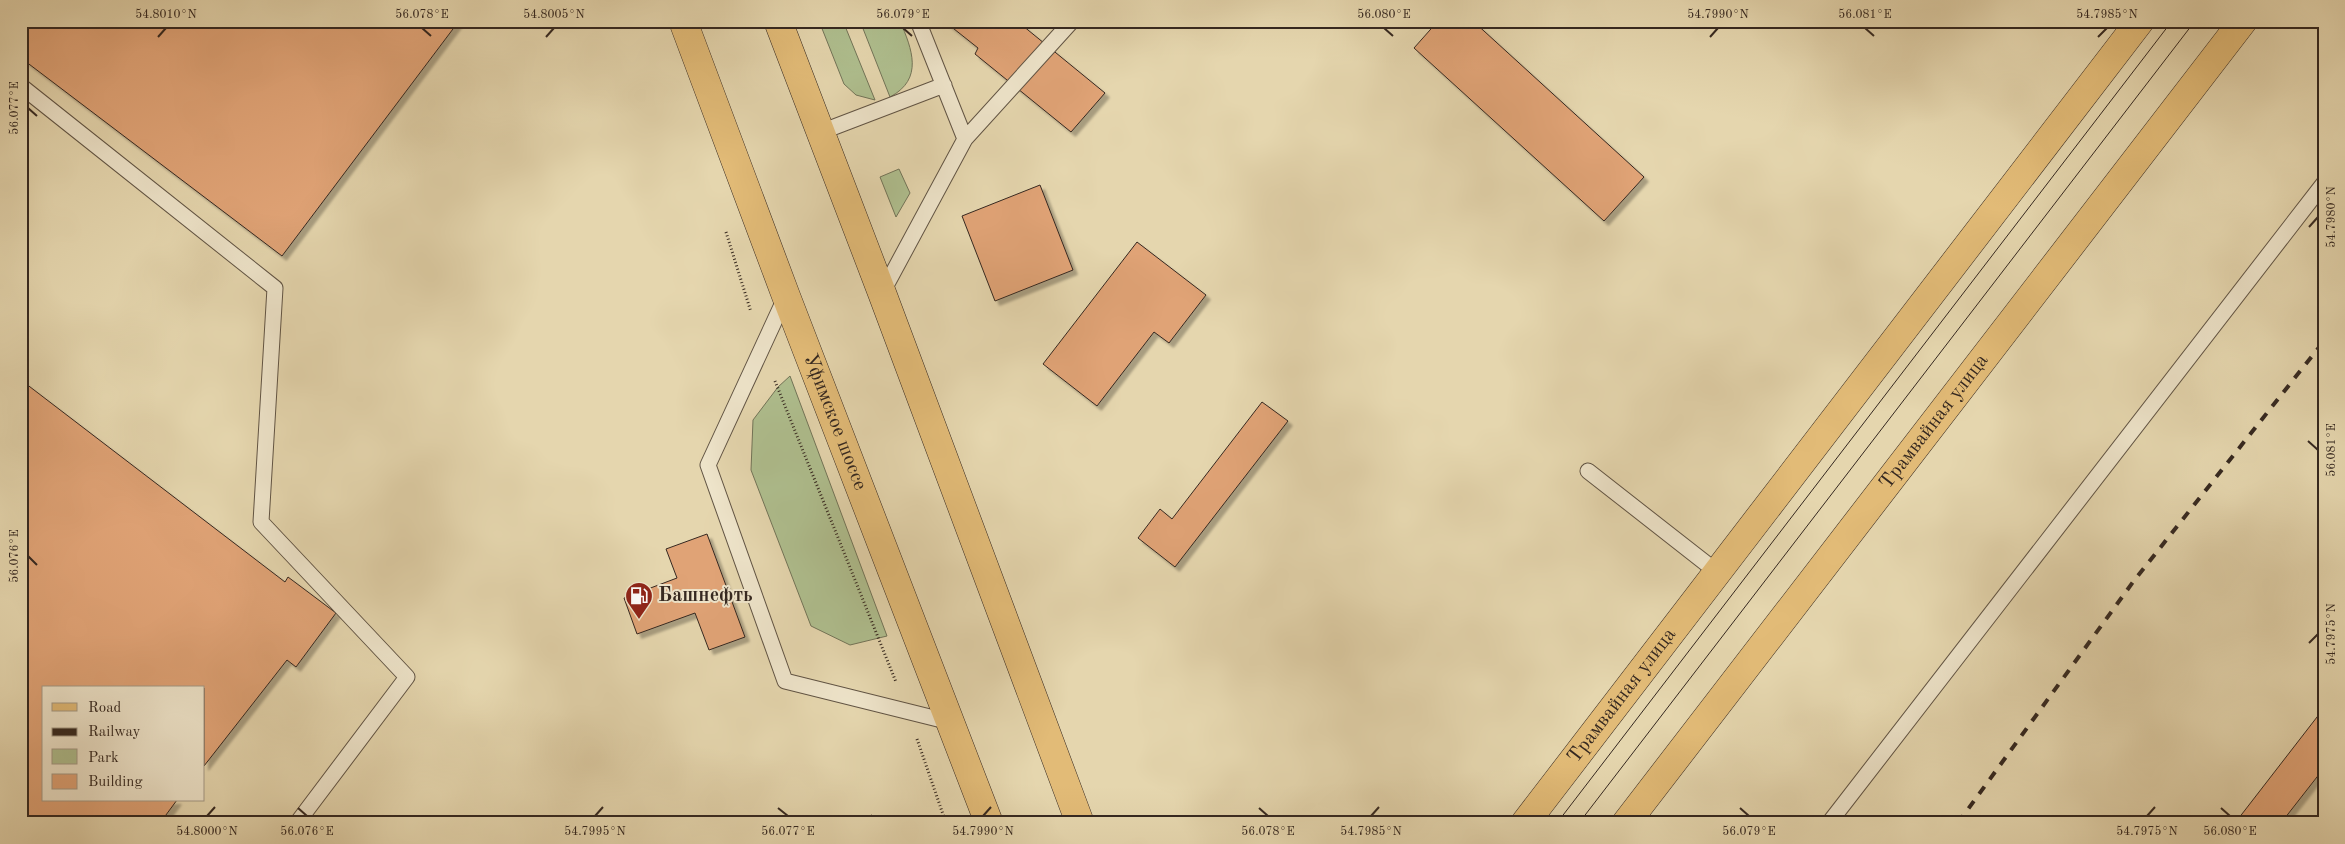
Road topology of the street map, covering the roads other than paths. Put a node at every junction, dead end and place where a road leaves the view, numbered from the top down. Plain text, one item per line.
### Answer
1 (683, 21) edge
2 (778, 21) edge
3 (918, 21) edge
4 (1072, 21) edge
5 (2140, 21) edge
6 (2242, 21) edge
7 (944, 85) junction
8 (21, 86) edge
9 (821, 132) junction
10 (964, 138) junction
11 (2324, 183) edge
12 (882, 293) junction
13 (786, 296) junction
14 (1588, 471) dead end
15 (1717, 572) junction
16 (950, 722) junction
17 (297, 823) edge
18 (988, 823) edge
19 (1080, 823) edge
20 (1525, 823) edge
21 (1626, 823) edge
22 (1829, 823) edge

1 - 13 main road, Уфимское шоссе
2 - 9 main road
3 - 7 lane
4 - 10 lane
5 - 15 main road, Трамвайная улица
6 - 21 main road, Трамвайная улица
7 - 9 lane
7 - 10 lane
8 - 17 lane
9 - 12 main road
10 - 12 lane
11 - 22 lane
12 - 19 main road
13 - 16 main road, Уфимское шоссе
13 - 16 lane
14 - 15 lane
15 - 20 main road, Трамвайная улица
16 - 18 main road, Уфимское шоссе

